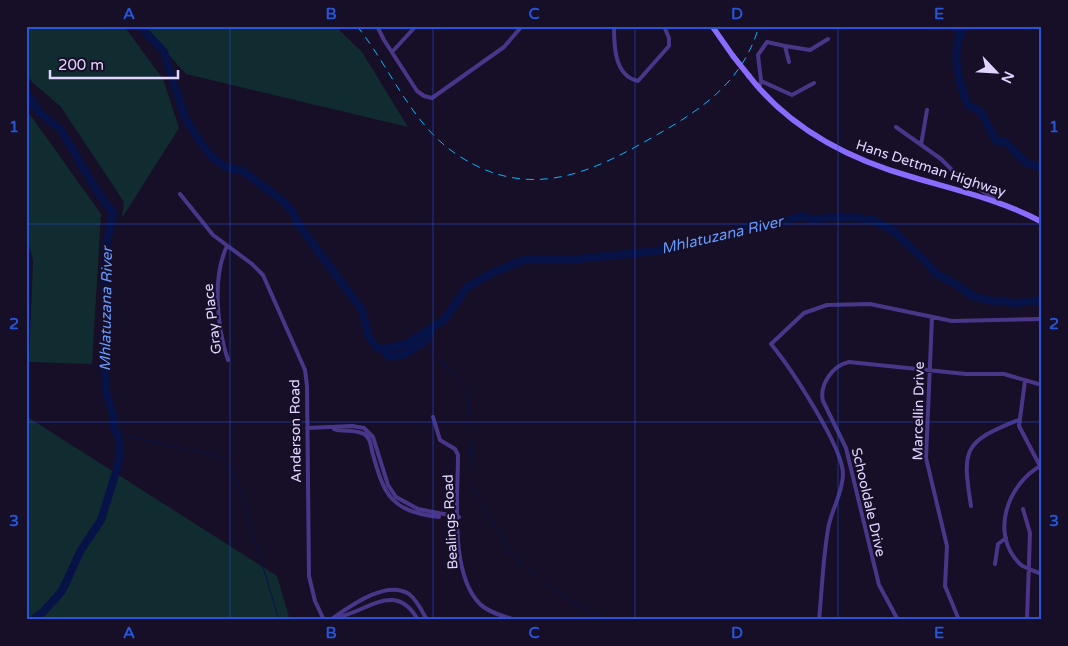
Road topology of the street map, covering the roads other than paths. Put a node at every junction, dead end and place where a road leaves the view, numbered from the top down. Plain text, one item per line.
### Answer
1 (377, 26) edge
2 (416, 26) edge
3 (522, 26) edge
4 (614, 26) edge
5 (664, 26) edge
6 (712, 26) edge
7 (828, 38) dead end
8 (785, 46) junction
9 (392, 52) junction
10 (789, 62) dead end
11 (761, 81) junction
12 (814, 83) dead end
13 (759, 88) junction
14 (927, 110) dead end
15 (896, 127) dead end
16 (921, 145) junction
17 (180, 194) dead end
18 (1003, 204) junction
19 (1042, 222) edge
20 (227, 246) junction
21 (932, 317) junction
22 (1042, 319) edge
23 (228, 360) dead end
24 (930, 370) junction
25 (1024, 381) junction
26 (1042, 385) edge
27 (433, 417) dead end
28 (1018, 420) junction
29 (307, 428) junction
30 (1041, 465) edge
31 (971, 506) dead end
32 (1023, 509) dead end
33 (459, 518) junction
34 (1006, 538) junction
35 (995, 564) dead end
36 (1028, 568) junction
37 (1042, 574) edge
38 (331, 619) edge
39 (324, 620) edge
40 (418, 620) edge
41 (427, 620) edge
42 (515, 620) edge
43 (819, 620) edge
44 (898, 620) edge
45 (959, 620) edge
46 (1027, 620) edge

1 - 9 street
2 - 9 street
3 - 9 street
4 - 5 street
6 - 13 street, Hans Dettman Highway, bridge
7 - 8 street
8 - 10 street
8 - 11 street
11 - 12 street
11 - 13 street
13 - 18 street, Hans Dettman Highway
14 - 16 street
15 - 16 street
16 - 18 street
17 - 20 street, Anderson Road
18 - 19 street, Hans Dettman Highway
20 - 23 street, Gray Place
20 - 29 street, Anderson Road
21 - 22 street
21 - 24 street, Marcellin Drive
21 - 43 street
24 - 25 street, Schooldale Drive
24 - 44 street, Schooldale Drive
24 - 45 street, Marcellin Drive
25 - 26 street, Schooldale Drive
25 - 28 street
27 - 33 street, Bealings Road
28 - 30 street
28 - 31 street
29 - 33 street
29 - 39 street, Anderson Road
30 - 34 street
32 - 36 street
33 - 42 street, Bealings Road
34 - 35 street
34 - 36 street
36 - 37 street
36 - 46 street
38 - 40 street
38 - 41 street

